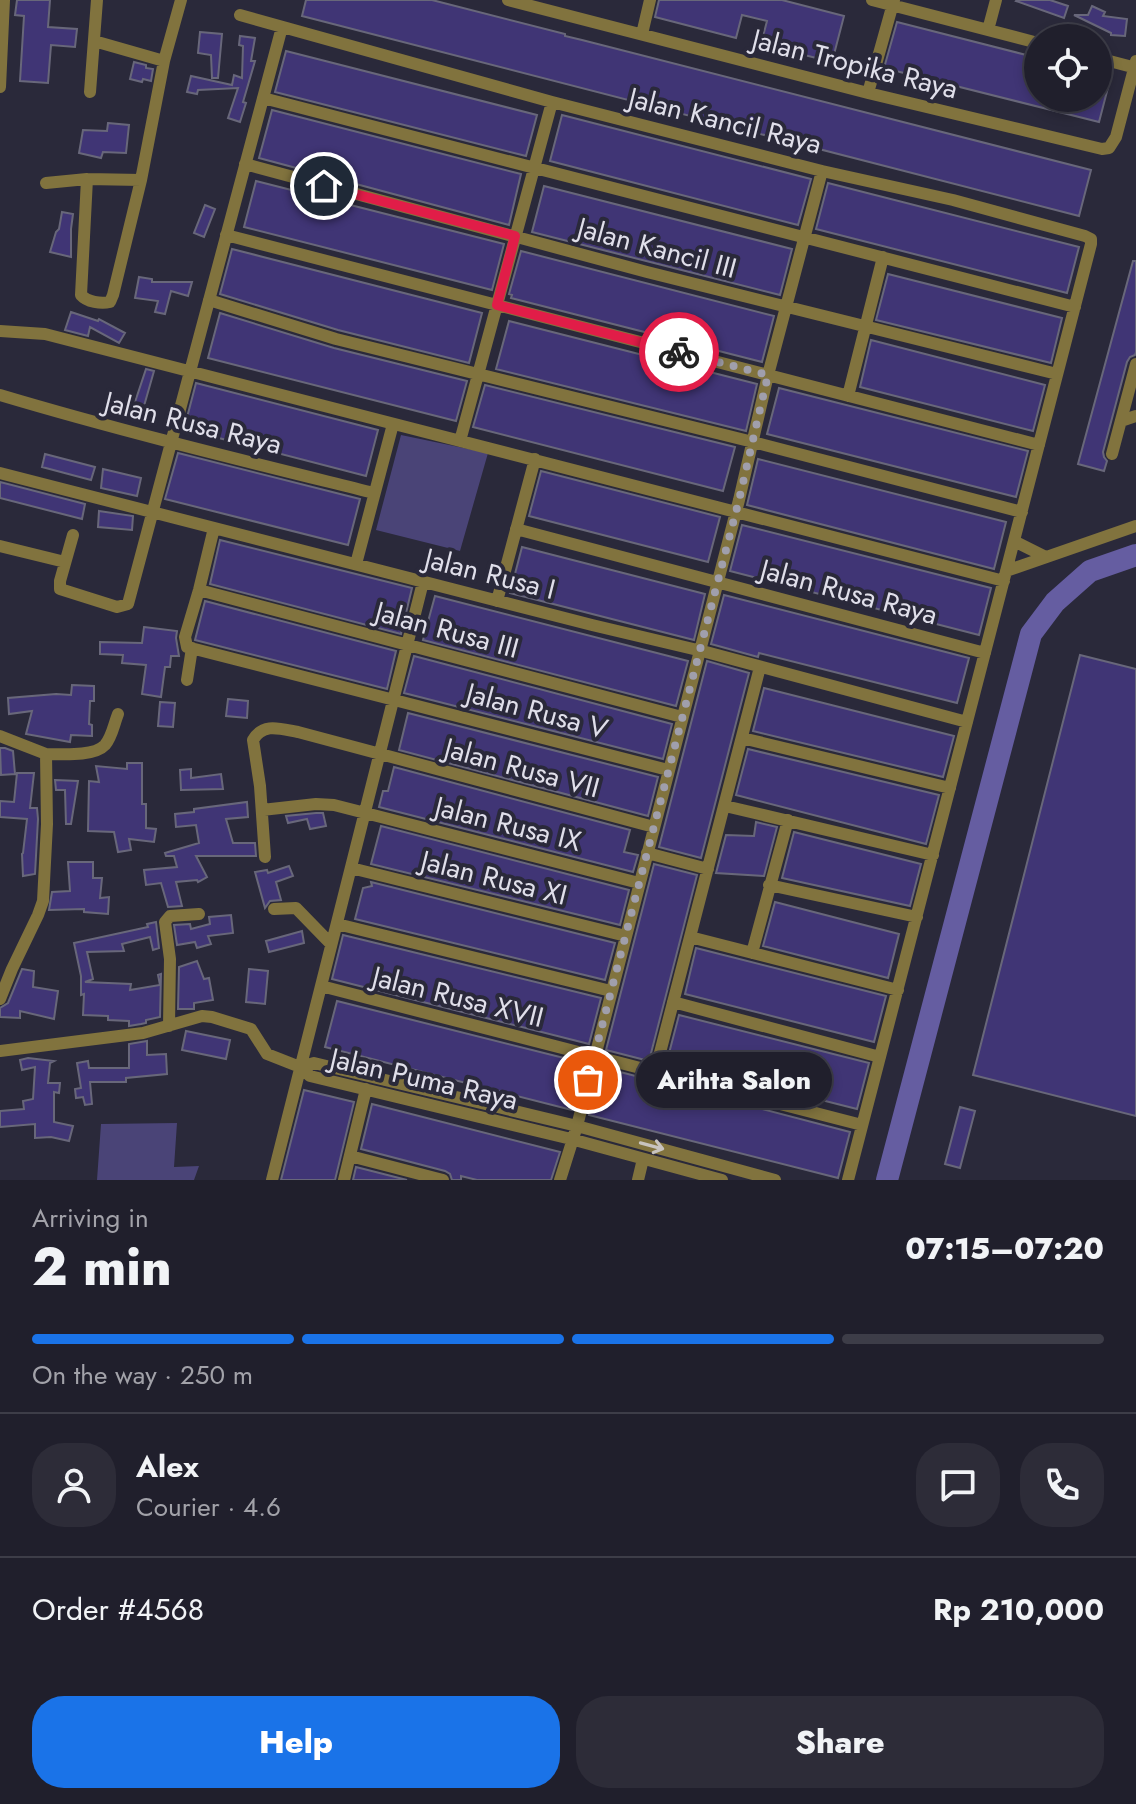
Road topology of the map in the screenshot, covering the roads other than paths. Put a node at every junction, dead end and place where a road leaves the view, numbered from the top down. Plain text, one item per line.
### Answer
1 (4, 0) edge
2 (97, 0) edge
3 (181, 0) edge
4 (508, 0) edge
5 (650, 0) edge
6 (872, 0) edge
7 (996, 0) edge
8 (893, 3) edge
9 (240, 15) dead end
10 (282, 27) junction
11 (988, 30) junction
12 (642, 34) junction
13 (1024, 39) edge
14 (94, 41) junction
15 (164, 61) junction
16 (1112, 61) edge
17 (1135, 65) edge
18 (0, 87) edge
19 (90, 92) dead end
20 (868, 93) junction
21 (263, 98) junction
22 (552, 102) junction
23 (245, 164) junction
24 (533, 167) junction
25 (822, 171) junction
26 (87, 179) junction
27 (141, 180) junction
28 (46, 183) dead end
29 (226, 235) junction
30 (515, 236) junction
31 (805, 237) junction
32 (883, 257) junction
33 (209, 300) junction
34 (497, 305) junction
35 (786, 306) junction
36 (1075, 307) junction
37 (866, 326) junction
38 (0, 331) edge
39 (1136, 364) edge
40 (190, 371) junction
41 (477, 373) junction
42 (1057, 374) junction
43 (768, 375) junction
44 (0, 395) edge
45 (848, 396) junction
46 (1136, 416) edge
47 (1121, 421) junction
48 (393, 424) junction
49 (460, 441) junction
50 (753, 442) junction
51 (171, 443) junction
52 (1039, 445) junction
53 (1112, 454) dead end
54 (535, 459) junction
55 (0, 473) edge
56 (374, 493) junction
57 (735, 512) junction
58 (1022, 512) junction
59 (153, 513) junction
60 (1136, 526) edge
61 (214, 528) junction
62 (516, 529) junction
63 (73, 535) dead end
64 (1014, 541) junction
65 (0, 546) edge
66 (1046, 557) junction
67 (65, 562) junction
68 (356, 564) junction
69 (1005, 576) junction
70 (423, 582) junction
71 (717, 582) junction
72 (199, 590) junction
73 (497, 601) junction
74 (407, 645) junction
75 (192, 648) junction
76 (699, 651) junction
77 (985, 653) junction
78 (760, 667) junction
79 (187, 680) dead end
80 (393, 699) junction
81 (118, 714) dead end
82 (682, 717) junction
83 (967, 722) junction
84 (0, 736) edge
85 (742, 738) junction
86 (46, 754) junction
87 (379, 755) junction
88 (668, 770) junction
89 (950, 788) junction
90 (725, 806) junction
91 (262, 810) junction
92 (365, 812) junction
93 (788, 820) junction
94 (654, 827) junction
95 (647, 853) junction
96 (933, 855) junction
97 (265, 857) dead end
98 (351, 868) junction
99 (708, 869) junction
100 (639, 883) junction
101 (769, 885) junction
102 (274, 909) dead end
103 (199, 914) dead end
104 (917, 917) junction
105 (337, 924) junction
106 (626, 936) junction
107 (690, 937) junction
108 (331, 944) junction
109 (752, 953) junction
110 (321, 986) junction
111 (898, 990) junction
112 (611, 991) junction
113 (0, 999) edge
114 (673, 1002) junction
115 (169, 1026) junction
116 (0, 1051) edge
117 (594, 1057) junction
118 (880, 1057) junction
119 (300, 1067) junction
120 (655, 1072) junction
121 (366, 1089) junction
122 (862, 1125) junction
123 (577, 1126) junction
124 (571, 1139) junction
125 (350, 1156) junction
126 (643, 1159) junction
127 (705, 1178) edge
128 (272, 1180) edge
129 (344, 1180) edge
130 (443, 1180) edge
131 (560, 1180) edge
132 (638, 1180) edge
133 (722, 1180) edge
134 (775, 1180) edge
135 (848, 1180) edge

1 - 18 street
2 - 14 street
3 - 15 street
4 - 12 street, Jalan Tropika Raya
5 - 12 street
6 - 8 street
7 - 11 street
8 - 11 street
8 - 20 street
9 - 10 street, Jalan Kancil Raya
10 - 21 street
10 - 22 street, Jalan Kancil Raya
11 - 13 street
12 - 20 street, Jalan Tropika Raya
14 - 15 street
14 - 19 street
15 - 27 street
16 - 17 street
17 - 20 street, Jalan Tropika Raya
21 - 23 street
21 - 24 street
22 - 24 street
22 - 25 street, Jalan Kancil Raya
23 - 29 street
23 - 30 street, Jalan Kancil III
24 - 30 street
24 - 31 street
25 - 31 street
25 - 36 street, Jalan Kancil Raya
26 - 27 street
26 - 27 street
26 - 28 street
29 - 33 street
29 - 34 street
30 - 34 street
30 - 35 street, Jalan Kancil III
31 - 32 street
31 - 35 street
32 - 36 street
32 - 37 street
33 - 40 street
33 - 41 street
34 - 41 street
34 - 43 street
35 - 37 street, Jalan Kancil III
35 - 43 street
36 - 42 street
37 - 42 street, Jalan Kancil III
37 - 45 street
38 - 40 street
39 - 47 street
40 - 48 street
40 - 51 street
41 - 49 street
41 - 50 street
42 - 52 street
43 - 45 street
43 - 50 street
44 - 51 street, Jalan Rusa Raya
45 - 52 street
46 - 47 street
47 - 53 street
48 - 49 street
48 - 56 street
49 - 54 street
50 - 57 street
50 - 58 street
51 - 56 street, Jalan Rusa Raya
51 - 59 street
52 - 58 street
54 - 57 street
54 - 62 street
55 - 59 street, Jalan Rusa I
56 - 68 street
57 - 69 street
57 - 71 street
58 - 64 street
59 - 61 street, Jalan Rusa I
59 - 67 street
60 - 66 street
61 - 68 street, Jalan Rusa I
61 - 72 street
62 - 71 street, Jalan Rusa Raya
62 - 73 street
63 - 67 street
64 - 66 street
64 - 69 street
65 - 67 street
66 - 69 street
68 - 70 street, Jalan Rusa I
69 - 77 street
70 - 73 street, Jalan Rusa I
70 - 74 street
71 - 76 street
71 - 77 street, Jalan Rusa Raya
72 - 74 street, Jalan Rusa III
72 - 75 street
73 - 76 street, Jalan Rusa I
74 - 80 street
74 - 82 street, Jalan Rusa III
75 - 79 street
75 - 80 street, Jalan Rusa V
76 - 78 street, Jalan Rusa I
76 - 82 street
77 - 83 street
78 - 83 street, Jalan Rusa I
78 - 85 street
80 - 87 street
80 - 88 street, Jalan Rusa V
81 - 86 street
82 - 88 street
83 - 89 street
84 - 86 street
85 - 89 street
85 - 90 street
86 - 113 street
87 - 91 street, Jalan Rusa VII
87 - 92 street
87 - 94 street, Jalan Rusa VII
88 - 94 street
89 - 96 street
90 - 93 street
90 - 99 street
91 - 92 street, Jalan Rusa IX
91 - 97 street
92 - 98 street
92 - 100 street, Jalan Rusa IX
93 - 96 street
93 - 101 street
94 - 95 street
95 - 99 street
95 - 100 street
96 - 104 street
98 - 105 street
98 - 106 street, Jalan Rusa XI
99 - 107 street
100 - 106 street
101 - 104 street
101 - 109 street
102 - 108 street
103 - 115 street
104 - 111 street
105 - 108 street
105 - 112 street
106 - 112 street
107 - 109 street
107 - 114 street
108 - 110 street
109 - 111 street
110 - 117 street, Jalan Rusa XVII
110 - 119 street
111 - 118 street
112 - 117 street
114 - 118 street
114 - 120 street
115 - 116 street
115 - 119 street
117 - 120 street, Jalan Rusa XVII
117 - 123 street
118 - 122 street
119 - 121 street, Jalan Puma Raya
119 - 123 street, Jalan Puma Raya
119 - 128 street
120 - 122 street, Jalan Rusa XVII
121 - 124 street, Jalan Puma Raya
121 - 125 street
122 - 135 street
123 - 124 street
123 -> 134 street, Jalan Puma Raya
124 - 126 street, Jalan Puma Raya
124 - 131 street
125 - 129 street
125 - 130 street
126 - 127 street, Jalan Puma Raya
126 - 132 street
127 - 133 street, Jalan Puma Raya

